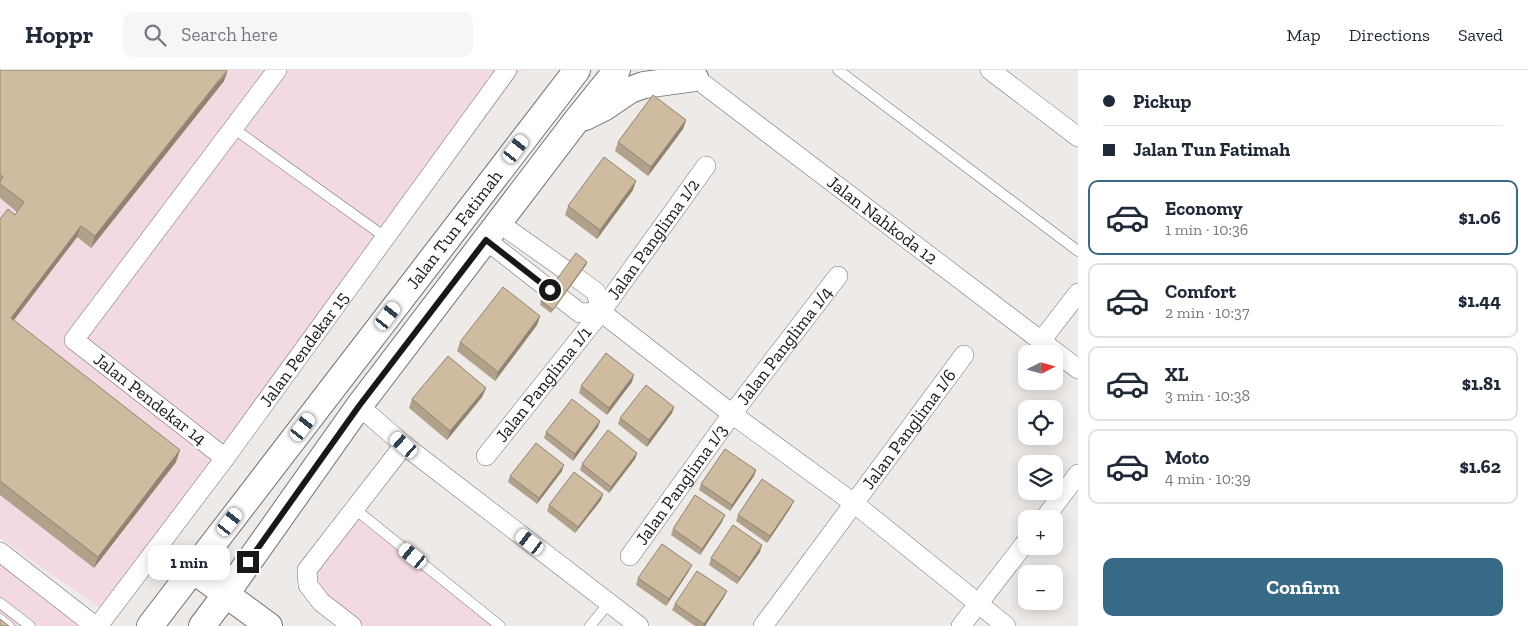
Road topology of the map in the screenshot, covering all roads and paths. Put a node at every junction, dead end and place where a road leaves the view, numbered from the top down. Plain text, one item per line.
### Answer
1 (277, 70) edge
2 (507, 70) edge
3 (563, 70) edge
4 (577, 70) edge
5 (617, 70) edge
6 (838, 70) edge
7 (990, 70) edge
8 (698, 75) edge
9 (551, 103) junction
10 (576, 121) junction
11 (233, 128) junction
12 (1078, 137) edge
13 (706, 166) dead end
14 (492, 232) junction
15 (385, 237) junction
16 (1078, 251) edge
17 (838, 276) dead end
18 (412, 284) junction
19 (1078, 293) edge
20 (601, 312) junction
21 (1040, 341) junction
22 (964, 355) dead end
23 (1078, 369) edge
24 (359, 406) junction
25 (732, 414) junction
26 (404, 445) junction
27 (486, 456) dead end
28 (225, 458) junction
29 (1078, 474) edge
30 (855, 504) junction
31 (355, 509) junction
32 (1051, 510) edge
33 (0, 552) edge
34 (1018, 552) edge
35 (630, 556) dead end
36 (193, 570) junction
37 (226, 594) junction
38 (168, 602) junction
39 (0, 603) edge
40 (609, 603) junction
41 (978, 604) junction
42 (0, 619) edge
43 (9, 626) edge
44 (30, 626) edge
45 (97, 626) edge
46 (150, 626) edge
47 (201, 626) edge
48 (269, 626) edge
49 (352, 626) edge
50 (500, 626) edge
51 (590, 626) edge
52 (638, 626) edge
53 (763, 626) edge
54 (961, 626) edge
55 (1006, 626) edge

1 - 11 street
2 - 15 street, Jalan Pendekar 15
3 - 9 main road
4 - 9 main road, Jalan Tun Fatimah
5 - 10 main road, Jalan Tun Fatimah
6 - 16 lane
7 - 12 street
8 - 10 main road
8 - 21 street, Jalan Nahkoda 12
9 - 18 main road, Jalan Tun Fatimah
10 - 14 main road, Jalan Tun Fatimah
11 - 15 lane
11 - 28 street, Jalan Pendekar 14
13 - 20 street, Jalan Panglima 1/2
14 - 18 main road
14 - 20 street
14 - 20 street
14 - 24 main road, Jalan Tun Fatimah
15 - 28 street, Jalan Pendekar 15
17 - 25 street, Jalan Panglima 1/4
18 - 36 main road, Jalan Tun Fatimah
19 - 21 street
20 - 25 street
20 - 27 street, Jalan Panglima 1/1
21 - 23 street, Jalan Nahkoda 12
22 - 30 street, Jalan Panglima 1/6
24 - 26 street
24 - 37 main road, Jalan Tun Fatimah
25 - 30 street
25 - 35 street, Jalan Panglima 1/3
26 - 31 street
26 - 40 street
28 - 45 street, Jalan Pendekar 15
29 - 32 street
30 - 41 street
30 - 53 street, Jalan Panglima 1/6
31 - 49 street
31 - 50 lane
33 - 45 street
34 - 41 street
36 - 37 main road
36 - 38 main road, Jalan Tun Fatimah
37 - 47 main road, Jalan Tun Fatimah
37 - 48 main road
38 - 46 main road, Jalan Tun Fatimah
38 - 47 main road
39 - 44 lane
40 - 51 lane
40 - 52 street
41 - 54 street
41 - 55 street
42 - 43 lane

